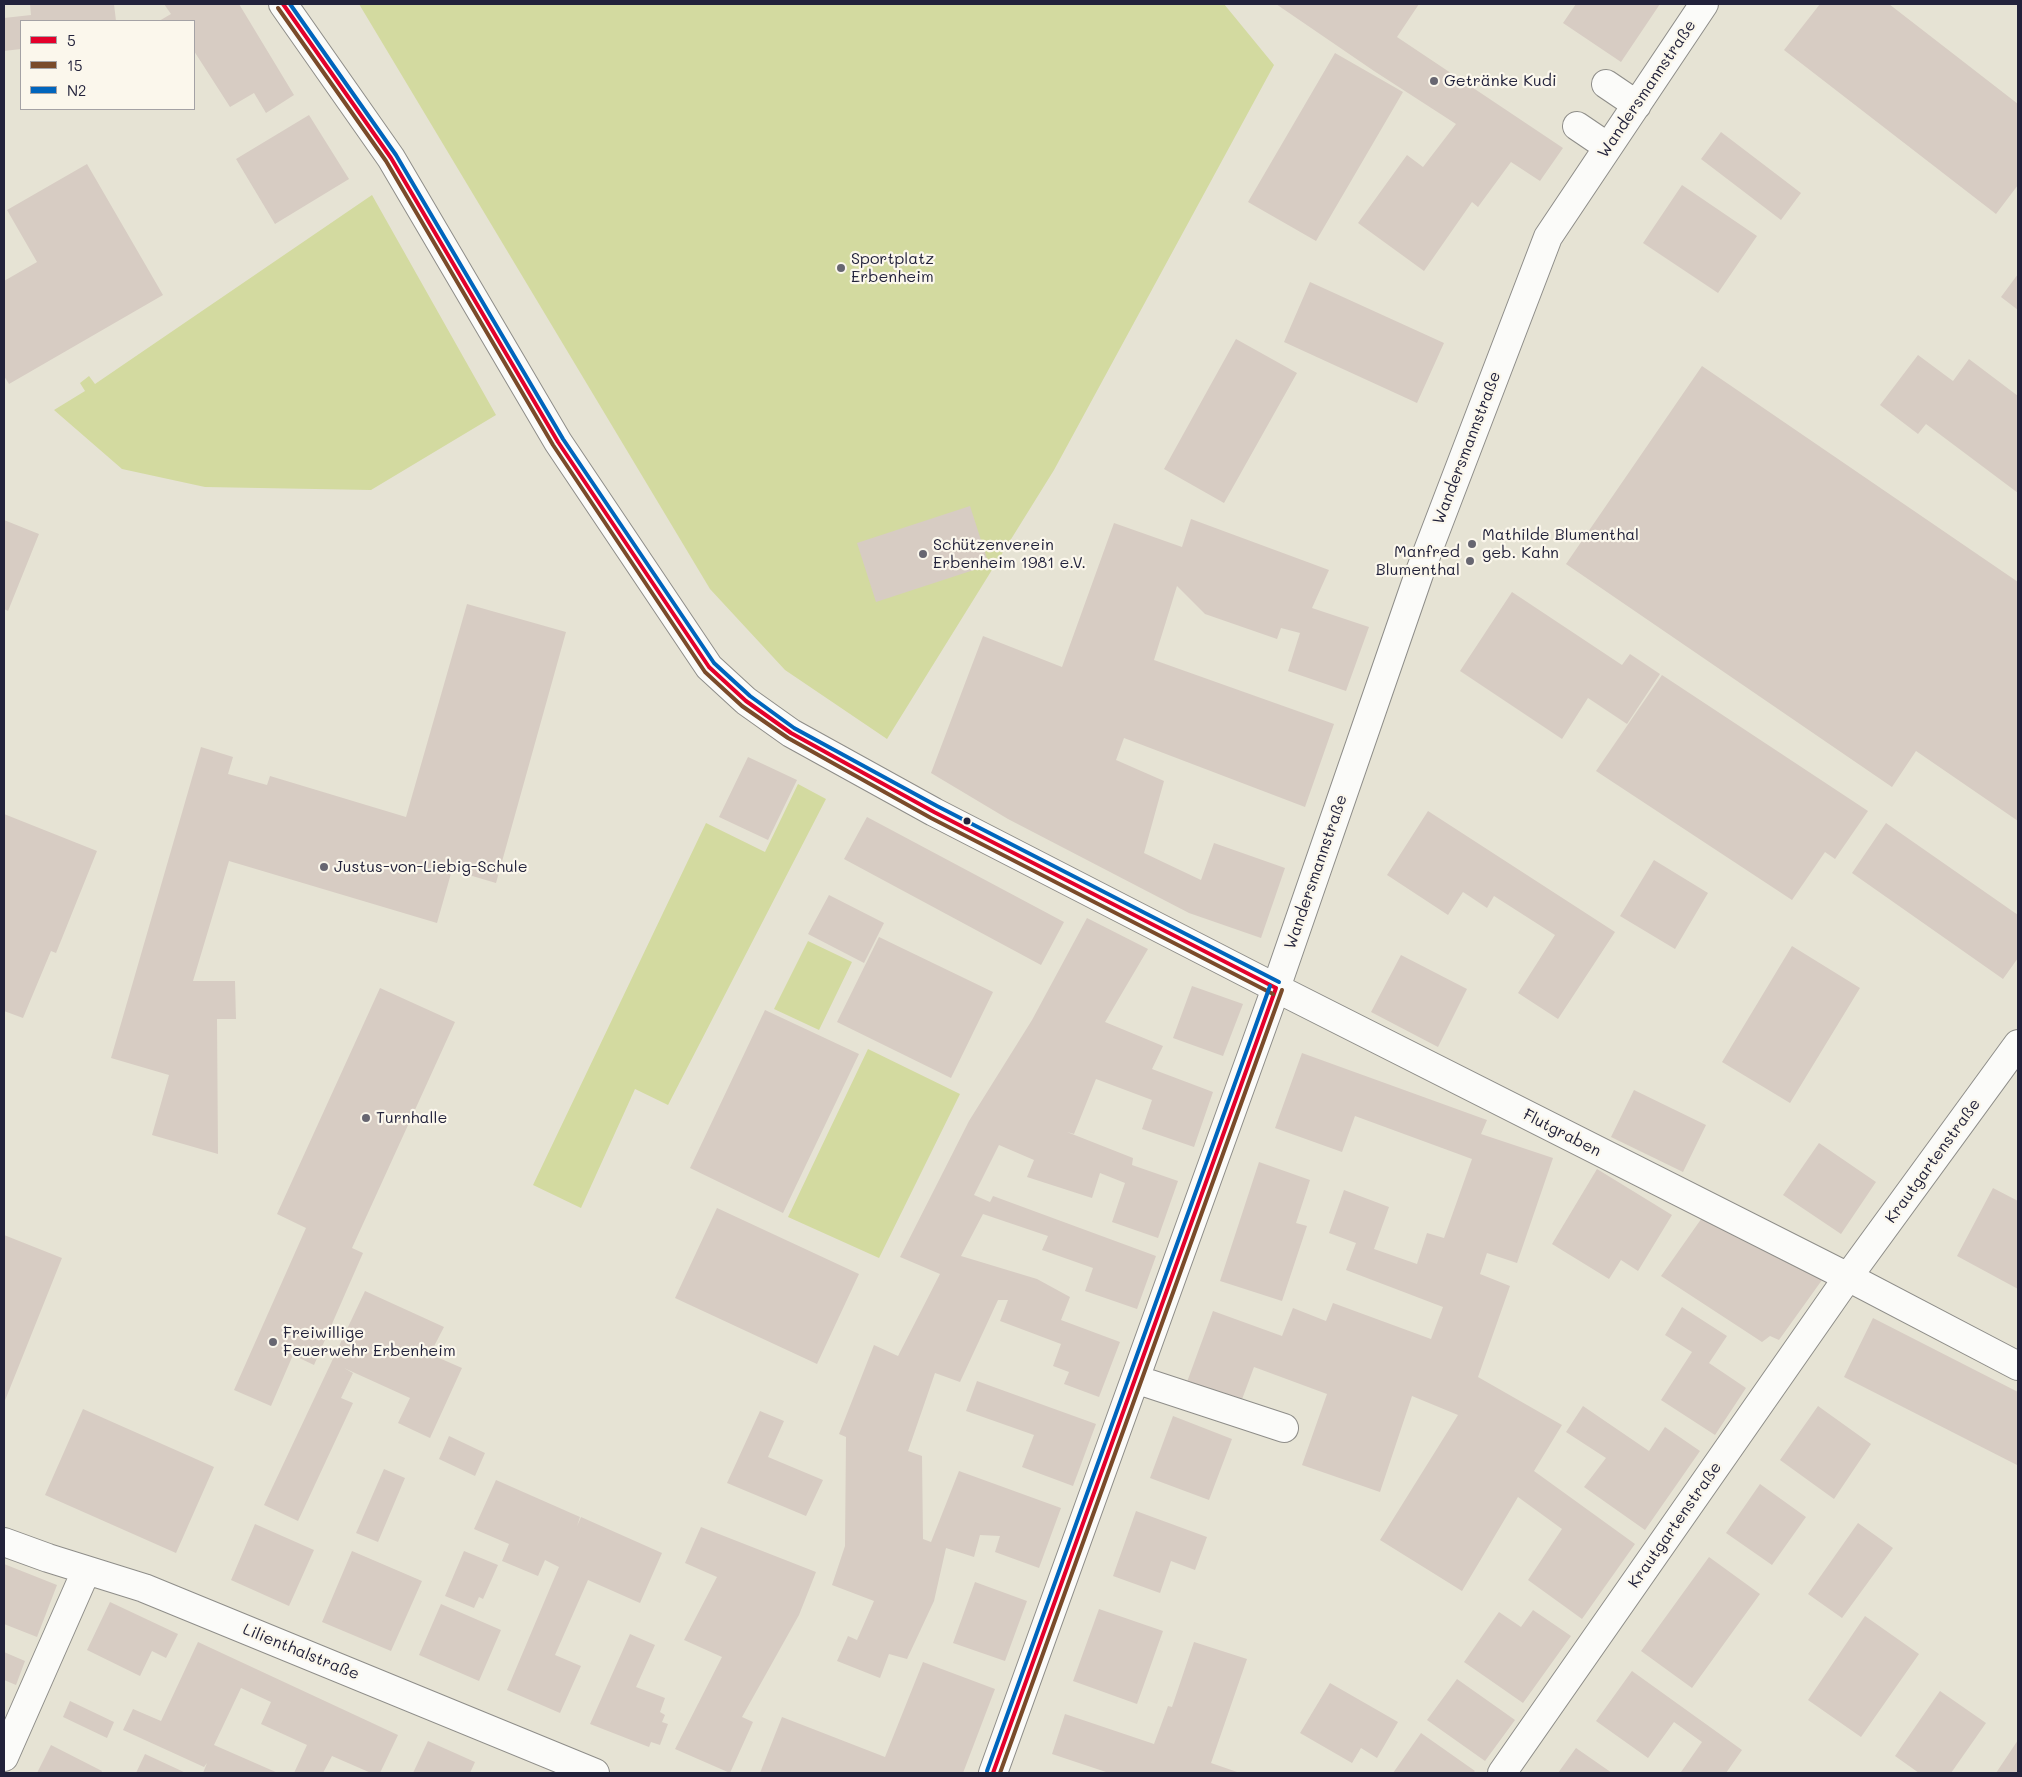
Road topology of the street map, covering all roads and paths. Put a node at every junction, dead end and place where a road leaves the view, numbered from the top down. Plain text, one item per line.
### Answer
1 (284, 4) edge
2 (1704, 4) edge
3 (1606, 84) dead end
4 (1637, 105) junction
5 (1577, 126) dead end
6 (1608, 147) junction
7 (1276, 988) junction
8 (2018, 1044) edge
9 (1848, 1277) junction
10 (2018, 1366) edge
11 (1135, 1380) junction
12 (1284, 1428) dead end
13 (4, 1542) edge
14 (86, 1570) junction
15 (4, 1757) edge
16 (595, 1773) edge
17 (993, 1773) edge
18 (1502, 1773) edge

1 - 7 street, Flutgraben
2 - 4 street, Wandersmannstraße
3 - 4 street
4 - 6 street, Wandersmannstraße
5 - 6 street
6 - 7 street, Wandersmannstraße
7 - 9 street, Flutgraben
7 - 11 street, Wandersmannstraße
8 - 9 street, Krautgartenstraße
9 - 10 street
9 - 18 street, Krautgartenstraße
11 - 12 street
11 - 17 street, Wandersmannstraße
13 - 14 street, Lilienthalstraße
14 - 15 street
14 - 16 street, Lilienthalstraße

